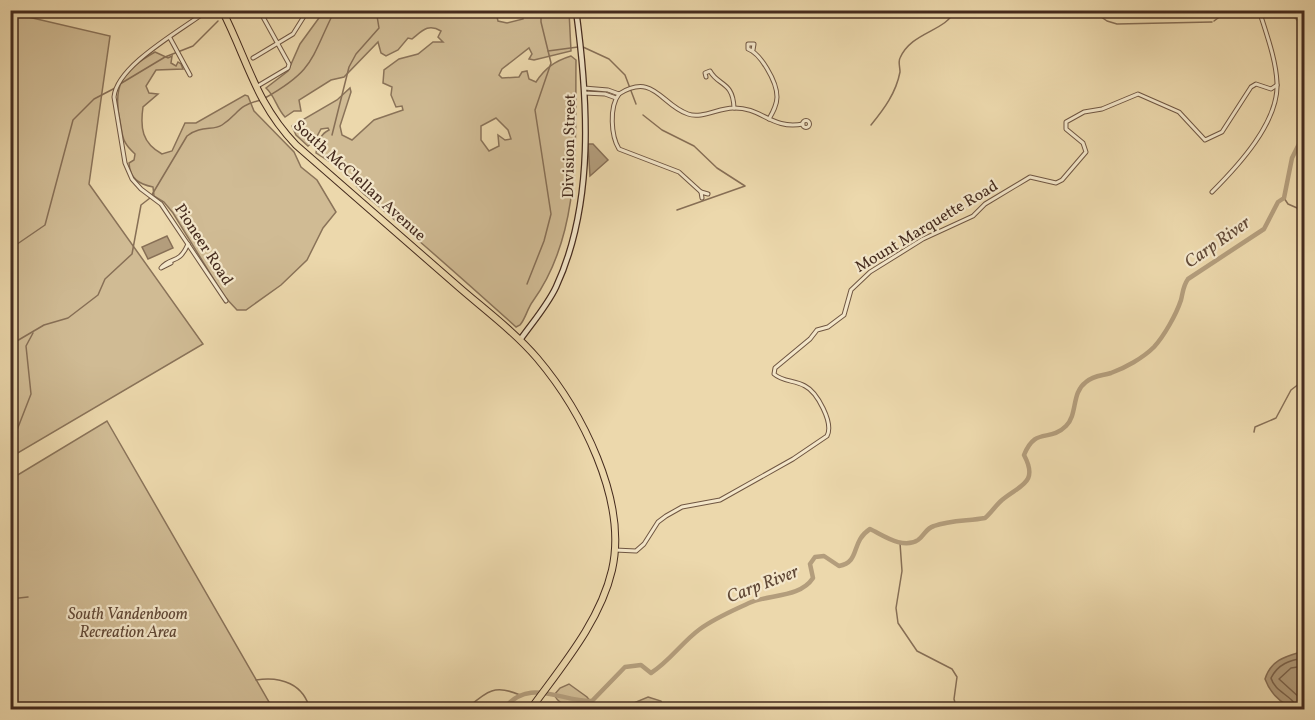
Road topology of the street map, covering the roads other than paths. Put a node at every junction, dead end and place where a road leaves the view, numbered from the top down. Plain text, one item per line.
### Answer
1 (208, 10) edge
2 (222, 10) edge
3 (263, 10) edge
4 (308, 10) edge
5 (576, 10) edge
6 (1259, 10) edge
7 (170, 38) junction
8 (279, 44) junction
9 (753, 50) dead end
10 (253, 58) dead end
11 (190, 75) dead end
12 (712, 75) dead end
13 (1277, 85) junction
14 (255, 88) junction
15 (584, 91) junction
16 (619, 94) junction
17 (616, 98) junction
18 (734, 108) junction
19 (769, 119) junction
20 (803, 124) dead end
21 (701, 192) dead end
22 (1212, 192) dead end
23 (188, 244) junction
24 (171, 263) dead end
25 (226, 301) dead end
26 (520, 340) junction
27 (615, 550) junction
28 (530, 710) edge

1 - 7 street, Pioneer Road
2 - 14 main road, South McClellan Avenue
3 - 8 street
4 - 8 street
5 - 15 street, Division Street
6 - 13 street
7 - 11 street
7 - 23 street, Pioneer Road
8 - 10 street
8 - 14 street
9 - 19 street
12 - 18 street
13 - 22 street
13 - 27 street, Mount Marquette Road
14 - 26 main road, South McClellan Avenue
15 - 16 street
15 - 17 street
15 - 26 street, Division Street
16 - 17 street
16 - 18 street
17 - 21 street
18 - 19 street
19 - 20 street
23 - 24 street
23 - 25 street, Pioneer Road
26 - 27 main road, South McClellan Avenue
27 - 28 main road, South McClellan Avenue

